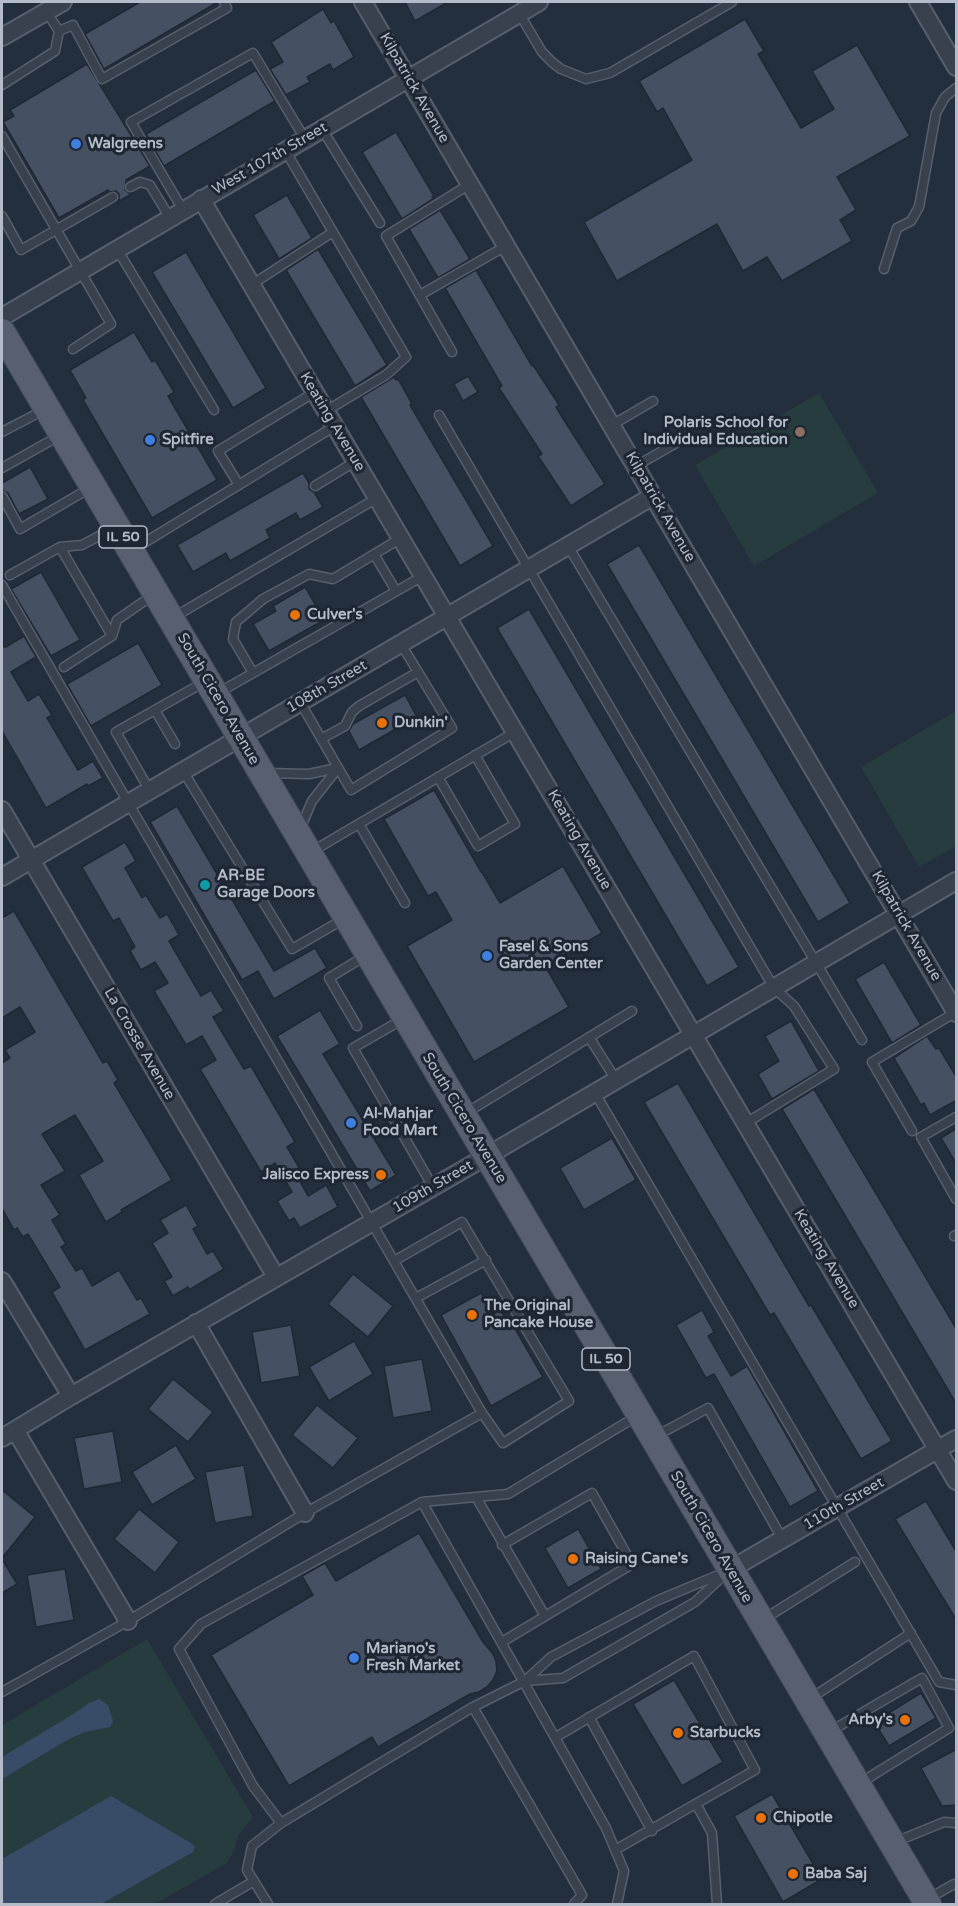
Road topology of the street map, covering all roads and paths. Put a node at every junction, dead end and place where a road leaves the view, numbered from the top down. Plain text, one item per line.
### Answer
1 (63, 2) edge
2 (224, 2) edge
3 (363, 2) edge
4 (539, 2) edge
5 (732, 2) edge
6 (918, 2) edge
7 (46, 11) junction
8 (519, 13) junction
9 (59, 32) junction
10 (2, 37) edge
11 (957, 67) edge
12 (408, 78) junction
13 (2, 85) edge
14 (957, 88) edge
15 (322, 129) junction
16 (2, 136) edge
17 (304, 139) junction
18 (285, 150) junction
19 (470, 184) junction
20 (130, 187) dead end
21 (113, 197) dead end
22 (201, 200) junction
23 (177, 214) junction
24 (2, 216) edge
25 (380, 223) dead end
26 (56, 230) junction
27 (333, 232) junction
28 (506, 246) junction
29 (117, 249) junction
30 (884, 269) dead end
31 (80, 271) junction
32 (251, 285) junction
33 (420, 295) junction
34 (2, 317) edge
35 (2, 332) edge
36 (74, 349) dead end
37 (452, 352) dead end
38 (315, 392) junction
39 (653, 401) dead end
40 (47, 408) junction
41 (214, 410) dead end
42 (326, 411) junction
43 (439, 415) dead end
44 (612, 425) junction
45 (335, 426) junction
46 (2, 432) edge
47 (63, 435) junction
48 (678, 441) dead end
49 (356, 461) junction
50 (636, 466) junction
51 (2, 468) edge
52 (239, 485) junction
53 (93, 486) junction
54 (315, 486) dead end
55 (2, 496) edge
56 (653, 496) junction
57 (377, 498) junction
58 (116, 526) junction
59 (401, 538) junction
60 (568, 546) junction
61 (60, 547) junction
62 (131, 551) junction
63 (374, 554) junction
64 (529, 569) junction
65 (10, 575) dead end
66 (423, 576) junction
67 (2, 585) edge
68 (396, 591) junction
69 (156, 593) junction
70 (447, 617) junction
71 (171, 619) junction
72 (112, 636) junction
73 (401, 644) junction
74 (64, 667) dead end
75 (418, 672) junction
76 (253, 673) junction
77 (211, 688) junction
78 (300, 702) junction
79 (155, 710) junction
80 (515, 732) junction
81 (240, 737) junction
82 (321, 739) junction
83 (175, 744) dead end
84 (475, 755) junction
85 (338, 768) junction
86 (183, 771) junction
87 (261, 772) junction
88 (438, 777) junction
89 (150, 791) junction
90 (128, 803) junction
91 (2, 810) edge
92 (359, 824) junction
93 (303, 844) junction
94 (31, 860) junction
95 (2, 877) edge
96 (957, 881) edge
97 (405, 903) dead end
98 (899, 915) junction
99 (347, 918) junction
100 (368, 955) junction
101 (817, 963) junction
102 (774, 988) junction
103 (632, 1011) dead end
104 (956, 1012) edge
105 (405, 1018) junction
106 (357, 1026) dead end
107 (694, 1035) junction
108 (589, 1037) junction
109 (862, 1040) dead end
110 (616, 1080) junction
111 (595, 1093) junction
112 (463, 1116) junction
113 (957, 1117) edge
114 (746, 1123) junction
115 (912, 1131) dead end
116 (487, 1156) junction
117 (433, 1187) junction
118 (957, 1199) edge
119 (372, 1223) junction
120 (486, 1260) junction
121 (394, 1261) junction
122 (276, 1277) junction
123 (2, 1281) edge
124 (416, 1298) junction
125 (196, 1323) junction
126 (71, 1396) junction
127 (482, 1413) junction
128 (639, 1415) junction
129 (8, 1434) edge
130 (653, 1437) junction
131 (957, 1439) edge
132 (938, 1450) junction
133 (957, 1481) edge
134 (476, 1497) junction
135 (422, 1502) junction
136 (838, 1508) junction
137 (305, 1513) junction
138 (783, 1539) junction
139 (502, 1545) junction
140 (855, 1562) dead end
141 (731, 1569) junction
142 (545, 1616) junction
143 (128, 1621) junction
144 (761, 1621) junction
145 (911, 1633) junction
146 (502, 1642) junction
147 (525, 1681) junction
148 (957, 1685) edge
149 (2, 1692) edge
150 (807, 1700) junction
151 (473, 1707) junction
152 (589, 1718) junction
153 (827, 1733) junction
154 (556, 1737) junction
155 (857, 1785) junction
156 (696, 1804) junction
157 (280, 1823) junction
158 (957, 1823) edge
159 (652, 1830) junction
160 (892, 1843) junction
161 (615, 1850) junction
162 (254, 1881) junction
163 (957, 1885) edge
164 (927, 1902) edge
165 (215, 1905) edge
166 (268, 1905) edge
167 (574, 1905) edge
168 (617, 1905) edge
169 (717, 1905) edge

1 - 7 street
2 - 9 lane
3 - 12 street, Kilpatrick Avenue
4 - 8 street, West 107th Street
5 - 8 lane
6 - 11 street
7 - 9 lane
7 - 10 street
8 - 12 street, West 107th Street
9 - 13 lane
12 - 15 street, West 107th Street
12 - 19 street, Kilpatrick Avenue
14 - 30 lane
15 - 17 street, West 107th Street
15 - 25 lane
16 - 26 lane
17 - 18 street, West 107th Street
17 - 23 lane
18 - 22 street, West 107th Street
18 - 27 lane
19 - 28 street, Kilpatrick Avenue
19 - 33 lane
20 - 23 lane
21 - 26 lane
22 - 23 street, West 107th Street
22 - 32 street, Keating Avenue
23 - 29 street, West 107th Street
24 - 26 lane
26 - 31 lane
27 - 32 lane
27 - 42 lane
28 - 33 lane
28 - 44 street, Kilpatrick Avenue
29 - 31 street, West 107th Street
29 - 41 lane
31 - 34 street, West 107th Street
31 - 36 lane
32 - 38 street, Keating Avenue
33 - 37 lane
35 - 40 main road, South Cicero Avenue / IL 50
38 - 42 street, Keating Avenue
38 - 52 lane
39 - 44 lane
40 - 46 lane
40 - 47 main road, South Cicero Avenue / IL 50
42 - 45 street, Keating Avenue
43 - 64 lane
44 - 50 street, Kilpatrick Avenue
45 - 49 street, Keating Avenue
45 - 52 lane
47 - 51 lane
47 - 53 main road, South Cicero Avenue / IL 50
48 - 50 lane
49 - 54 lane
49 - 57 street, Keating Avenue
50 - 56 street, Kilpatrick Avenue
52 - 62 lane
53 - 55 lane
53 - 58 main road, South Cicero Avenue / IL 50
56 - 60 street, 108th Street
56 - 98 street, Kilpatrick Avenue
57 - 59 street, Keating Avenue
57 - 71 lane
58 - 61 lane
58 - 62 main road, South Cicero Avenue / IL 50
59 - 63 lane
59 - 66 street, Keating Avenue
60 - 64 street, 108th Street
60 - 101 lane
61 - 65 lane
61 - 72 lane
62 - 69 main road, South Cicero Avenue / IL 50
63 - 68 lane
63 - 76 lane
64 - 70 street, 108th Street
64 - 102 lane
66 - 68 lane
66 - 70 street, Keating Avenue
67 - 90 lane
68 - 76 lane
69 - 71 main road, South Cicero Avenue / IL 50
69 - 72 lane
70 - 73 street, 108th Street
70 - 80 street, Keating Avenue
71 - 77 main road, South Cicero Avenue / IL 50
72 - 74 lane
73 - 75 lane
73 - 78 street, 108th Street
75 - 82 lane
75 - 85 lane
76 - 77 lane
77 - 79 lane
77 - 81 main road, South Cicero Avenue / IL 50
78 - 81 street, 108th Street
78 - 82 lane
79 - 83 lane
79 - 89 lane
80 - 84 lane
80 - 107 street, Keating Avenue
81 - 86 street, 108th Street
81 - 87 main road, South Cicero Avenue / IL 50
82 - 85 lane
84 - 88 lane
84 - 88 lane
85 - 87 lane
85 - 93 lane
86 - 89 street, 108th Street
86 - 99 lane
87 - 93 main road, South Cicero Avenue / IL 50
88 - 92 lane
89 - 90 street, 108th Street
90 - 94 street, 108th Street
90 - 119 lane
91 - 94 street, La Crosse Avenue
92 - 93 lane
92 - 97 lane
93 - 99 main road, South Cicero Avenue / IL 50
94 - 95 street, 108th Street
94 - 122 street, La Crosse Avenue
96 - 98 street, 109th Street
98 - 101 street, 109th Street
98 - 104 street, Kilpatrick Avenue
99 - 100 main road, South Cicero Avenue / IL 50
100 - 105 main road, South Cicero Avenue / IL 50
100 - 106 lane
101 - 102 street, 109th Street
101 - 109 lane
102 - 107 street, 109th Street
102 - 114 lane
103 - 108 lane
104 - 115 lane
105 - 112 main road, South Cicero Avenue / IL 50
105 - 117 lane
107 - 110 street, 109th Street
107 - 114 street, Keating Avenue
108 - 110 lane
108 - 112 lane
110 - 111 street, 109th Street
111 - 116 street, 109th Street
111 - 136 lane
112 - 116 main road, South Cicero Avenue / IL 50
113 - 118 lane
114 - 132 street, Keating Avenue
116 - 117 street, 109th Street
116 - 128 main road, South Cicero Avenue / IL 50
117 - 119 street, 109th Street
119 - 121 lane
119 - 122 street, 109th Street
120 - 121 lane
120 - 124 lane
120 - 127 lane
121 - 124 lane
122 - 125 street, 109th Street
123 - 126 street
124 - 127 lane
125 - 126 street, 109th Street
125 - 137 street
126 - 129 street, 109th Street
127 - 137 lane
128 - 130 main road, South Cicero Avenue / IL 50
128 - 134 lane
129 - 143 street
130 - 138 lane
130 - 141 main road, South Cicero Avenue / IL 50
131 - 132 street, 110th Street
132 - 133 street, Keating Avenue
132 - 136 street, 110th Street
134 - 135 lane
134 - 139 lane
135 - 146 lane
135 - 157 lane
136 - 138 street, 110th Street
136 - 145 lane
137 - 143 lane
138 - 141 street, 110th Street
139 - 142 lane
139 - 142 lane
140 - 144 lane
141 - 144 main road, South Cicero Avenue / IL 50
141 - 147 lane
141 - 147 lane
142 - 146 lane
143 - 149 lane
144 - 150 main road, South Cicero Avenue / IL 50
145 - 148 lane
145 - 150 lane
146 - 147 lane
147 - 151 lane
147 - 154 lane
150 - 153 main road, South Cicero Avenue / IL 50
151 - 157 lane
151 - 167 lane
152 - 154 lane
152 - 156 lane
152 - 159 lane
153 - 155 main road, South Cicero Avenue / IL 50
153 - 155 lane
154 - 161 lane
155 - 160 main road, South Cicero Avenue / IL 50
156 - 159 lane
156 - 169 lane
157 - 162 lane
158 - 160 lane
159 - 161 lane
160 - 164 main road, South Cicero Avenue / IL 50
161 - 168 lane
162 - 165 lane
162 - 166 lane
163 - 164 lane

